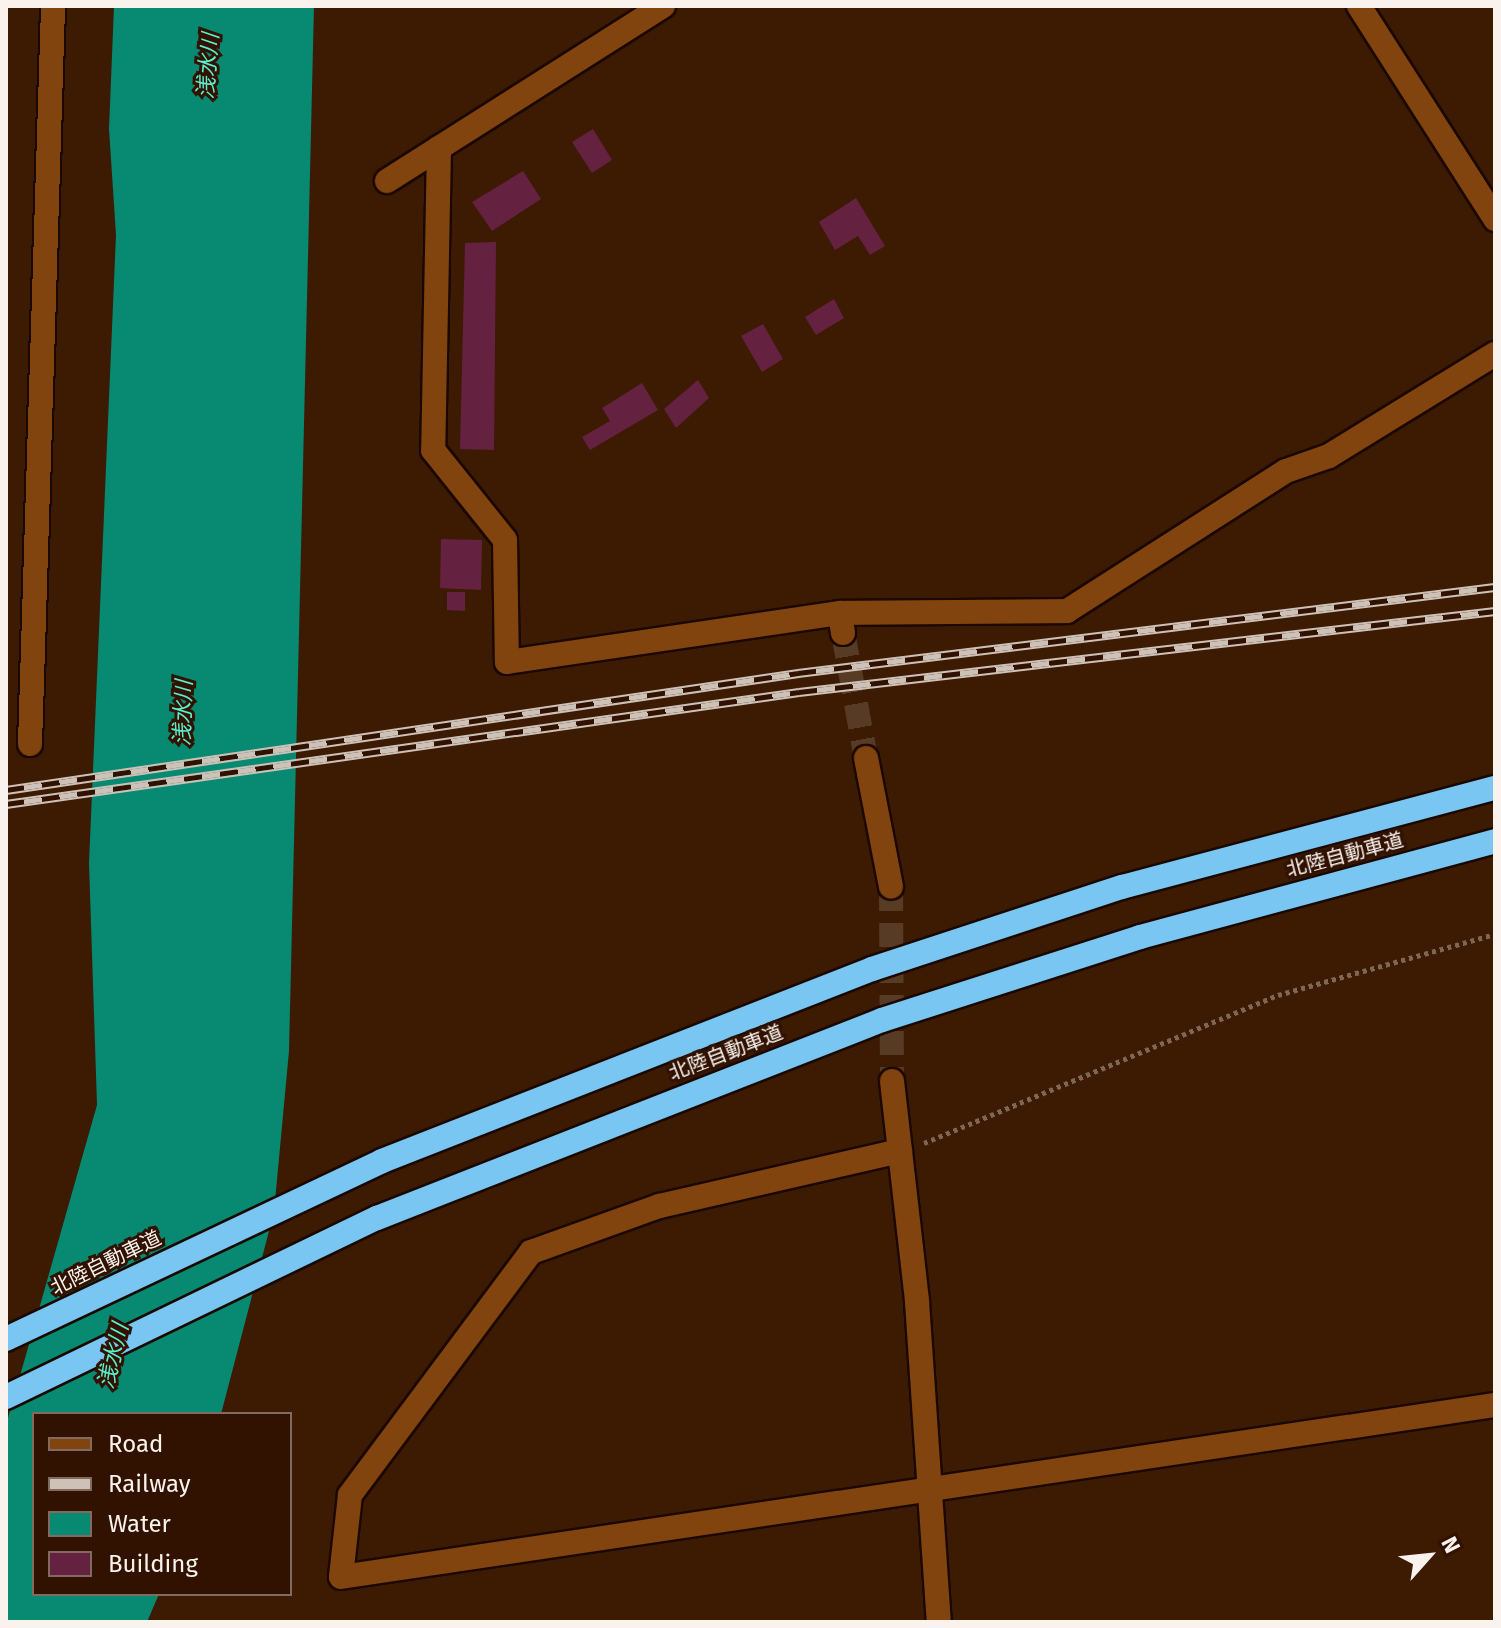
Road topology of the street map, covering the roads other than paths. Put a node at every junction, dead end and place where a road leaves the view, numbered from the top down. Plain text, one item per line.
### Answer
1 (53, 6) edge
2 (663, 6) edge
3 (1359, 6) edge
4 (439, 148) junction
5 (387, 181) dead end
6 (1495, 219) edge
7 (1495, 354) edge
8 (30, 744) dead end
9 (866, 758) tunnel mouth
10 (1495, 788) edge
11 (1495, 841) edge
12 (891, 887) tunnel mouth
13 (892, 1081) tunnel mouth
14 (900, 1151) junction
15 (6, 1339) edge
16 (6, 1397) edge
17 (1495, 1405) edge
18 (930, 1489) junction
19 (939, 1622) edge

1 - 8 street
2 - 4 street
3 - 6 street
4 - 5 street
4 - 7 street
9 - 12 street
10 - 15 highway, 北陸自動車道
11 - 16 highway, 北陸自動車道
13 - 14 street
14 - 18 street
14 - 18 street
17 - 18 street
18 - 19 street

